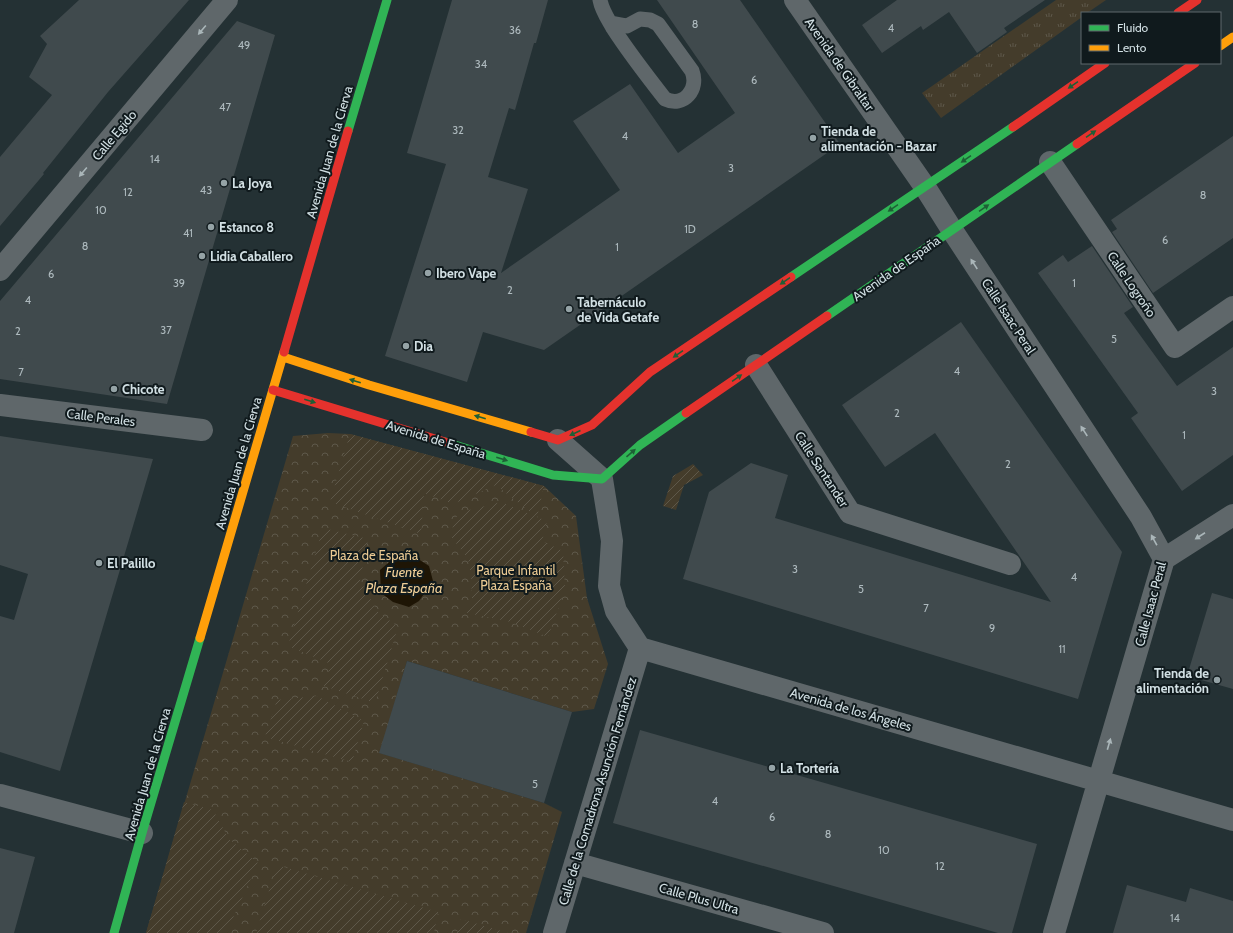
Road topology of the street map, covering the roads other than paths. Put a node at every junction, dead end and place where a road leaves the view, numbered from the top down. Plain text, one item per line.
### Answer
1 (227, 0) edge
2 (387, 0) edge
3 (600, 0) edge
4 (795, 0) edge
5 (1197, 0) edge
6 (1179, 12) edge
7 (611, 23) junction
8 (1233, 37) edge
9 (1221, 45) edge
10 (1105, 64) edge
11 (1195, 64) edge
12 (1050, 162) junction
13 (926, 187) junction
14 (952, 230) junction
15 (0, 270) edge
16 (1233, 306) edge
17 (283, 357) junction
18 (756, 365) junction
19 (273, 390) junction
20 (0, 405) edge
21 (202, 430) dead end
22 (558, 440) junction
23 (602, 479) junction
24 (1233, 515) edge
25 (1164, 559) junction
26 (1010, 564) dead end
27 (640, 648) junction
28 (1098, 781) junction
29 (0, 795) edge
30 (1233, 820) edge
31 (142, 833) junction
32 (575, 863) junction
33 (114, 933) edge
34 (554, 933) edge
35 (823, 933) edge
36 (1054, 933) edge

1 -> 15 street, Calle Egido
2 - 17 street, Avenida Juan de la Cierva
3 - 7 lane
4 - 13 street, Avenida de Gibraltar
5 - 6 street
7 - 7 lane
8 - 9 street
10 -> 13 street
12 -> 11 street, Avenida de España
14 -> 12 street, Avenida de España
12 - 16 street, Calle Logroño
13 - 14 street, Avenida de Gibraltar
13 -> 22 street
14 - 18 street, Avenida de España
25 -> 14 street, Calle Isaac Peral
17 - 19 street, Avenida Juan de la Cierva
22 -> 17 street
23 -> 18 street, Avenida de España
18 - 26 street, Calle Santander
19 -> 23 street, Avenida de España
19 - 31 street, Avenida Juan de la Cierva
20 - 21 street, Calle Perales
22 - 23 street
23 - 27 street
24 -> 25 street
28 -> 25 street, Calle Isaac Peral
27 - 28 street, Avenida de los Ángeles
27 - 32 street, Calle de la Comadrona Asunción Fernández
28 - 30 street, Avenida de los Ángeles
28 - 36 street, Calle Isaac Peral
29 - 31 street
31 - 33 street, Avenida Juan de la Cierva
32 - 34 street, Calle de la Comadrona Asunción Fernández
32 - 35 street, Calle Plus Ultra

